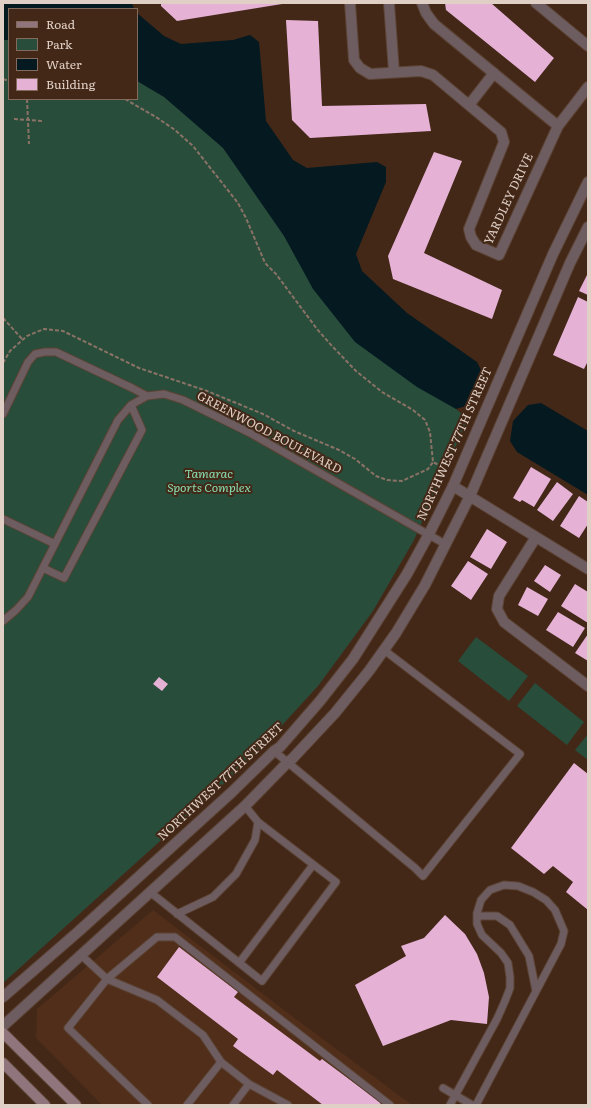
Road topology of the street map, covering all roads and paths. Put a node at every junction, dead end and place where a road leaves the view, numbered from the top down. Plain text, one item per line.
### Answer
1 (350, 3) edge
2 (389, 3) edge
3 (422, 3) edge
4 (536, 3) edge
5 (588, 46) edge
6 (394, 72) junction
7 (494, 73) junction
8 (588, 87) edge
9 (27, 100) edge
10 (127, 100) edge
11 (469, 105) junction
12 (28, 119) junction
13 (14, 120) dead end
14 (43, 121) dead end
15 (558, 126) junction
16 (29, 144) dead end
17 (588, 182) edge
18 (588, 227) edge
19 (3, 318) edge
20 (23, 340) junction
21 (3, 363) edge
22 (147, 396) junction
23 (131, 405) junction
24 (3, 414) edge
25 (433, 462) junction
26 (446, 469) dead end
27 (453, 486) junction
28 (470, 496) junction
29 (3, 519) edge
30 (429, 534) junction
31 (536, 537) junction
32 (55, 544) junction
33 (445, 544) junction
34 (43, 568) junction
35 (588, 569) edge
36 (3, 620) edge
37 (384, 650) junction
38 (588, 686) edge
39 (274, 751) junction
40 (287, 763) junction
41 (245, 806) junction
42 (258, 822) junction
43 (313, 866) junction
44 (150, 892) junction
45 (177, 914) junction
46 (477, 916) junction
47 (81, 955) junction
48 (239, 963) junction
49 (107, 978) junction
50 (536, 991) junction
51 (3, 997) edge
52 (3, 1026) edge
53 (3, 1033) edge
54 (221, 1062) junction
55 (3, 1063) edge
56 (249, 1084) junction
57 (443, 1088) dead end
58 (456, 1095) junction
59 (45, 1105) edge
60 (76, 1105) edge
61 (148, 1105) edge
62 (187, 1105) edge
63 (233, 1105) edge
64 (288, 1105) edge
65 (390, 1105) edge
66 (450, 1105) edge
67 (472, 1105) edge
68 (476, 1105) edge

1 - 6 street, YARDLEY DRIVE
2 - 6 street
3 - 7 street
4 - 5 street
6 - 11 street, YARDLEY DRIVE
7 - 11 street
7 - 15 street
8 - 15 street
9 - 12 path
10 - 25 path
11 - 15 street, YARDLEY DRIVE
12 - 13 path
12 - 14 path
12 - 16 path
17 - 27 street, NORTHWEST 77TH STREET
18 - 28 street
19 - 20 path
20 - 21 path
20 - 25 path
22 - 23 lane, GREENWOOD BOULEVARD
22 - 24 lane
22 - 30 lane, GREENWOOD BOULEVARD
23 - 32 lane, GREENWOOD BOULEVARD
23 - 34 lane
25 - 26 path
27 - 28 street
27 - 30 street, NORTHWEST 77TH STREET
28 - 31 street
28 - 33 street
29 - 32 lane
30 - 33 lane, GREENWOOD BOULEVARD
30 - 39 street, NORTHWEST 77TH STREET
31 - 35 street
31 - 38 street
32 - 34 lane, GREENWOOD BOULEVARD
33 - 37 street
34 - 36 lane, GREENWOOD BOULEVARD
37 - 40 street
37 - 40 lane
39 - 40 lane
39 - 51 street, NORTHWEST 77TH STREET
40 - 41 street
41 - 42 lane
41 - 44 street
42 - 43 lane
42 - 45 lane
43 - 48 lane
43 - 48 lane
44 - 45 lane
44 - 47 street
45 - 48 lane
46 - 50 lane
46 - 50 lane
46 - 58 lane
47 - 49 lane
47 - 52 street
49 - 54 lane
49 - 61 lane
49 - 65 lane
50 - 68 lane
53 - 60 main road
54 - 56 lane
54 - 62 lane
55 - 59 main road
56 - 63 lane
56 - 64 lane
57 - 58 lane
58 - 66 lane
58 - 67 lane

